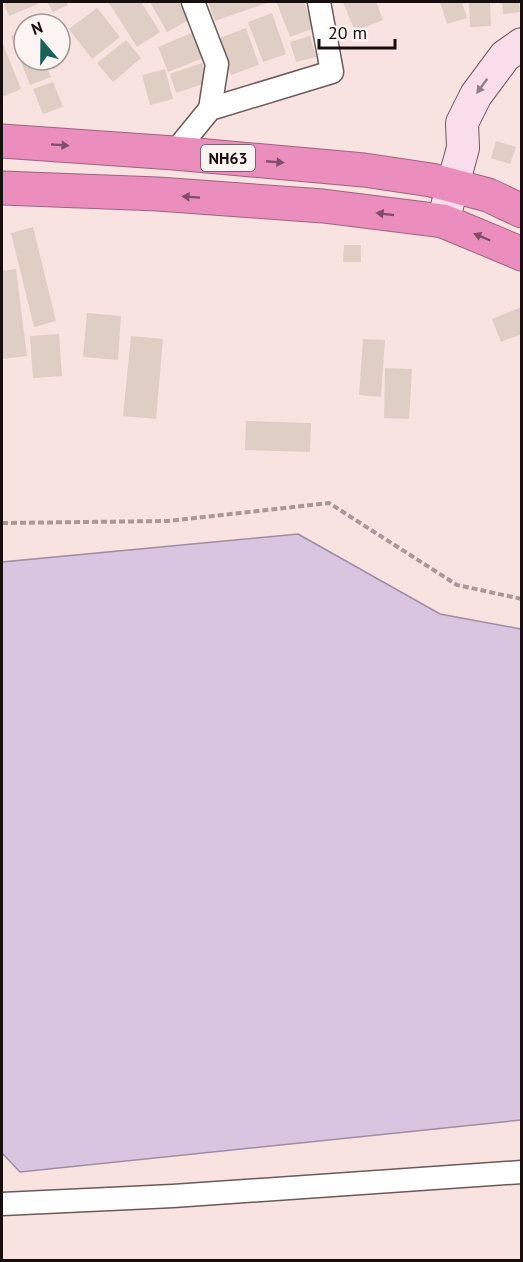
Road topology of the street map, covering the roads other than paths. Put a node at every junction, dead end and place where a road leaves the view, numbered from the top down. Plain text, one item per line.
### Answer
1 (193, 2) edge
2 (319, 2) edge
3 (522, 44) edge
4 (522, 70) edge
5 (210, 109) junction
6 (2, 141) edge
7 (463, 148) junction
8 (174, 153) junction
9 (453, 186) junction
10 (2, 188) edge
11 (522, 211) edge
12 (443, 221) junction
13 (522, 254) edge
14 (522, 1172) edge
15 (2, 1204) edge

1 - 5 street
2 - 5 street
3 -> 7 main road
4 - 7 main road
5 - 8 street
6 -> 8 highway, NH63
7 - 9 main road
8 -> 9 highway, NH63
9 - 11 highway, NH63
9 - 12 main road
12 -> 10 highway, NH63
13 -> 12 highway, NH63
14 - 15 street

